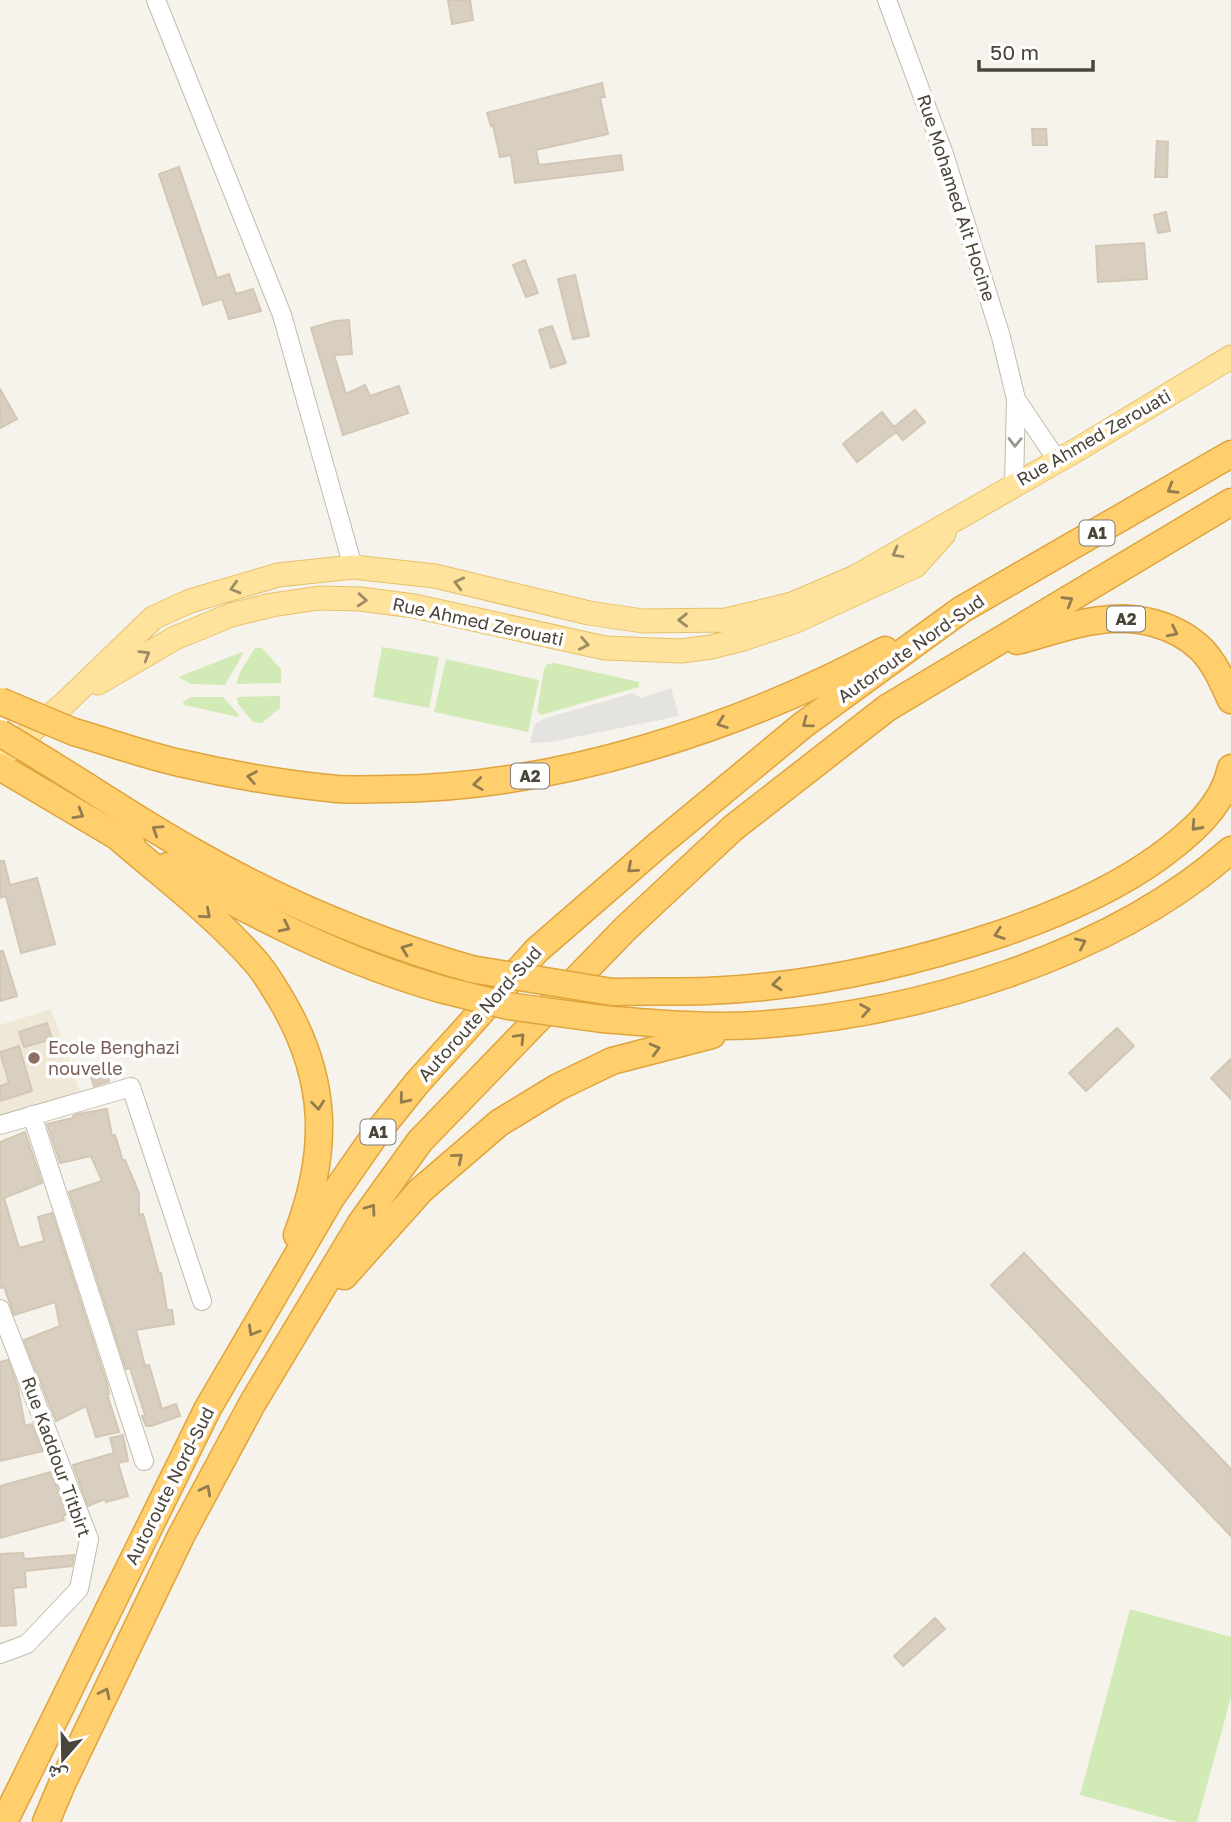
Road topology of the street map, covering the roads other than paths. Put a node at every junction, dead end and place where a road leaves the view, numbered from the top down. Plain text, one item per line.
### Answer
1 (156, 0) edge
2 (887, 0) edge
3 (1231, 356) edge
4 (1016, 399) junction
5 (1231, 454) edge
6 (1057, 460) junction
7 (1014, 485) junction
8 (1231, 502) edge
9 (956, 520) junction
10 (353, 567) junction
11 (961, 610) junction
12 (989, 649) junction
13 (1231, 700) edge
14 (0, 701) edge
15 (65, 702) junction
16 (0, 733) edge
17 (0, 758) edge
18 (0, 767) edge
19 (1231, 768) edge
20 (118, 837) junction
21 (1231, 850) edge
22 (754, 1025) junction
23 (32, 1115) junction
24 (0, 1125) edge
25 (272, 1300) junction
26 (202, 1301) dead end
27 (0, 1309) edge
28 (295, 1333) junction
29 (144, 1461) dead end
30 (0, 1654) edge
31 (4, 1822) edge
32 (46, 1822) edge

1 - 10 street
2 - 4 street, Rue Mohamed Ait Hocine
3 - 6 main road, Rue Ahmed Zerouati
4 - 6 street
4 -> 7 street
5 -> 11 highway, Autoroute Nord-Sud / A1
6 - 7 main road, Rue Ahmed Zerouati
7 - 9 main road, Rue Ahmed Zerouati
12 -> 8 highway, Autoroute Nord-Sud / A1
9 -> 10 main road, Rue Ahmed Zerouati
15 -> 9 main road, Rue Ahmed Zerouati
10 -> 15 main road, Rue Ahmed Zerouati
11 -> 14 highway, A2, bridge
11 -> 25 highway, Autoroute Nord-Sud / A1
12 -> 13 highway, A2
28 -> 12 highway, Autoroute Nord-Sud / A1
15 - 17 main road
19 -> 16 highway, bridge
18 -> 20 highway
20 -> 22 highway, bridge
20 -> 25 highway
22 -> 21 highway
28 -> 22 highway
23 - 24 street
23 - 26 street
23 - 29 street
25 -> 31 highway, Autoroute Nord-Sud / A1
27 - 30 street, Rue Kaddour Titbirt
32 -> 28 highway, Autoroute Nord-Sud / A1

